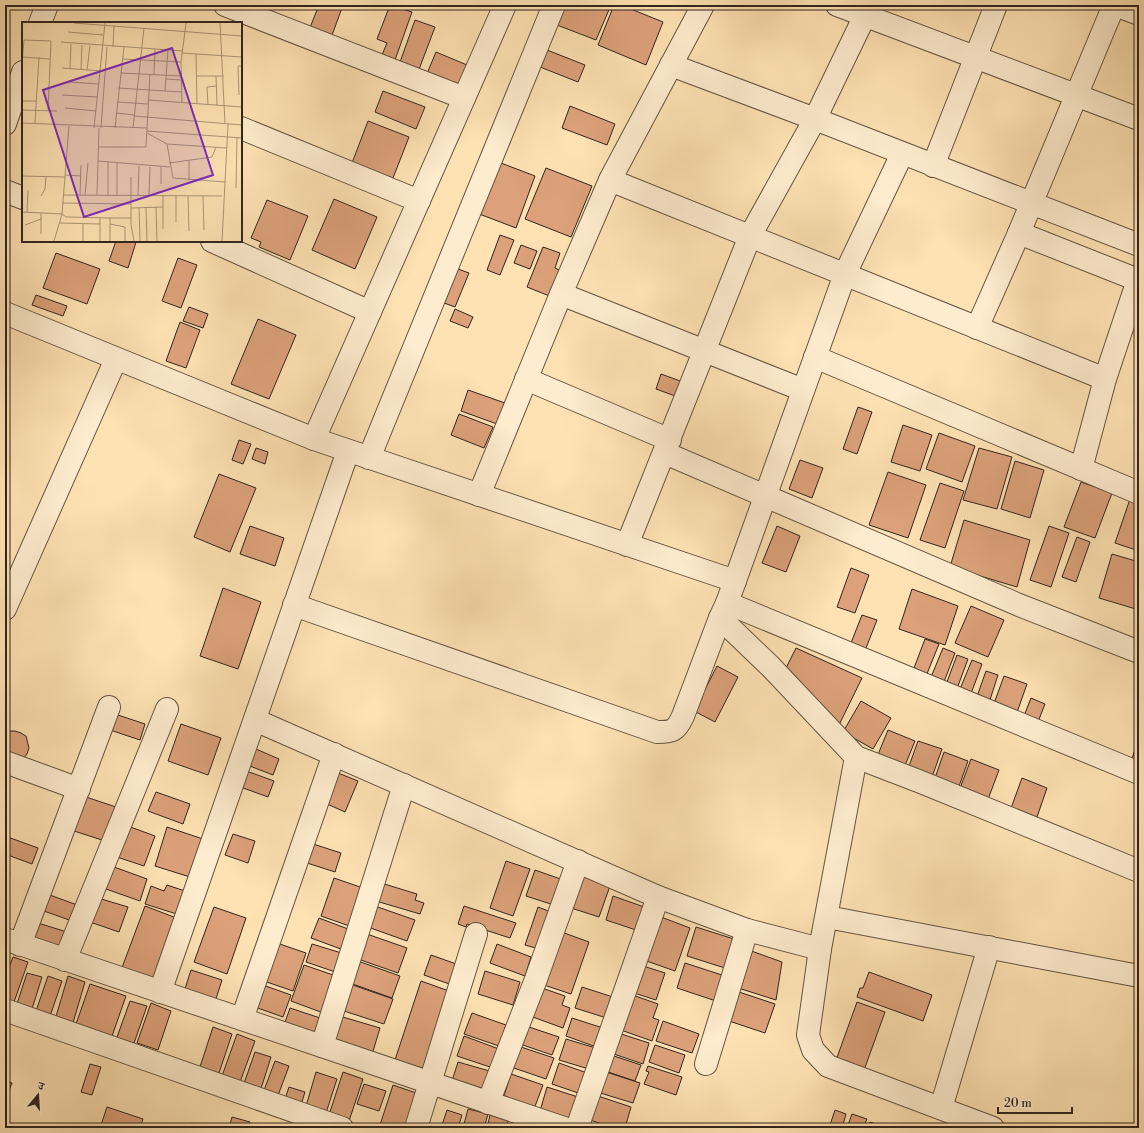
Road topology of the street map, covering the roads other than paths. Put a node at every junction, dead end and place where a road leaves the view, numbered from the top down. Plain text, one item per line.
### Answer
1 (46, 5) edge
2 (225, 5) edge
3 (506, 5) edge
4 (703, 5) edge
5 (837, 5) edge
6 (996, 5) edge
7 (1114, 5) edge
8 (547, 7) edge
9 (868, 10) edge
10 (1139, 14) edge
11 (40, 22) edge
12 (975, 57) junction
13 (671, 65) junction
14 (22, 75) edge
15 (1076, 96) junction
16 (464, 98) junction
17 (815, 119) junction
18 (1139, 119) edge
19 (5, 124) edge
20 (242, 128) edge
21 (902, 154) junction
22 (933, 166) junction
23 (610, 180) junction
24 (5, 191) edge
25 (22, 198) edge
26 (419, 201) junction
27 (1031, 203) junction
28 (1019, 233) junction
29 (750, 236) junction
30 (214, 242) edge
31 (1139, 245) edge
32 (845, 274) junction
33 (1139, 278) edge
34 (561, 294) junction
35 (370, 312) junction
36 (5, 313) edge
37 (978, 328) junction
38 (705, 351) junction
39 (815, 357) junction
40 (116, 359) junction
41 (526, 379) junction
42 (1105, 379) junction
43 (803, 390) junction
44 (314, 439) junction
45 (667, 446) junction
46 (348, 451) junction
47 (369, 458) junction
48 (1081, 469) junction
49 (1139, 493) edge
50 (479, 495) junction
51 (765, 496) junction
52 (627, 544) junction
53 (735, 581) junction
54 (294, 606) junction
55 (5, 609) edge
56 (724, 610) junction
57 (1139, 652) edge
58 (109, 707) dead end
59 (167, 709) dead end
60 (255, 720) junction
61 (334, 754) junction
62 (856, 757) junction
63 (5, 762) edge
64 (1139, 773) edge
65 (404, 785) junction
66 (78, 789) junction
67 (578, 861) junction
68 (1139, 871) edge
69 (658, 897) junction
70 (827, 917) junction
71 (747, 930) junction
72 (476, 934) dead end
73 (13, 942) edge
74 (989, 947) junction
75 (820, 949) junction
76 (65, 960) junction
77 (1139, 976) edge
78 (160, 992) junction
79 (5, 1010) edge
80 (242, 1019) junction
81 (322, 1046) junction
82 (706, 1064) dead end
83 (430, 1084) junction
84 (488, 1103) junction
85 (941, 1108) junction
86 (342, 1128) edge
87 (416, 1128) edge
88 (564, 1128) edge
89 (576, 1128) edge
90 (993, 1128) edge

1 - 11 street
2 - 16 street
3 - 16 street
4 - 13 street
5 - 9 street
6 - 12 street
7 - 10 street
7 - 15 street
8 - 47 street
9 - 12 street
9 - 17 street
12 - 15 street
12 - 22 street
13 - 17 street
13 - 23 street
14 - 19 street
15 - 18 street
15 - 27 street
16 - 26 street
17 - 21 street
17 - 29 street
20 - 26 street
21 - 22 street
21 - 32 street
22 - 27 street
23 - 29 street
23 - 34 street
24 - 25 street
26 - 35 street
27 - 28 street
27 - 31 street
28 - 33 street
28 - 37 street
29 - 32 street
29 - 38 street
30 - 35 street
32 - 37 street
32 - 39 street
33 - 42 street
34 - 38 street
34 - 41 street
35 - 44 street
36 - 40 street
37 - 42 street
38 - 43 street
38 - 45 street
39 - 43 street
39 - 48 street
40 - 44 street
40 - 55 street
41 - 45 street
41 - 50 street
42 - 48 street
43 - 51 street
44 - 46 street
45 - 51 street
45 - 52 street
46 - 47 street
46 - 54 street
47 - 50 street
48 - 49 street
50 - 52 street
51 - 53 street
51 - 57 street
52 - 53 street
53 - 56 street
54 - 56 street
54 - 60 street
56 - 62 street
56 - 64 street
58 - 66 street
59 - 76 street
60 - 61 street
60 - 78 street
61 - 65 street
61 - 80 street
62 - 68 street
62 - 70 street
63 - 66 street
65 - 67 street
65 - 81 street
66 - 73 street
67 - 69 street
67 - 84 street
69 - 71 street
69 - 89 street
70 - 74 street
70 - 75 street
71 - 75 street
71 - 82 street
72 - 83 street
73 - 76 street
74 - 77 street
74 - 85 street
75 - 85 street
76 - 78 street
78 - 80 street
79 - 86 street
80 - 81 street
81 - 83 street
83 - 84 street
83 - 87 street
84 - 88 street
85 - 90 street

